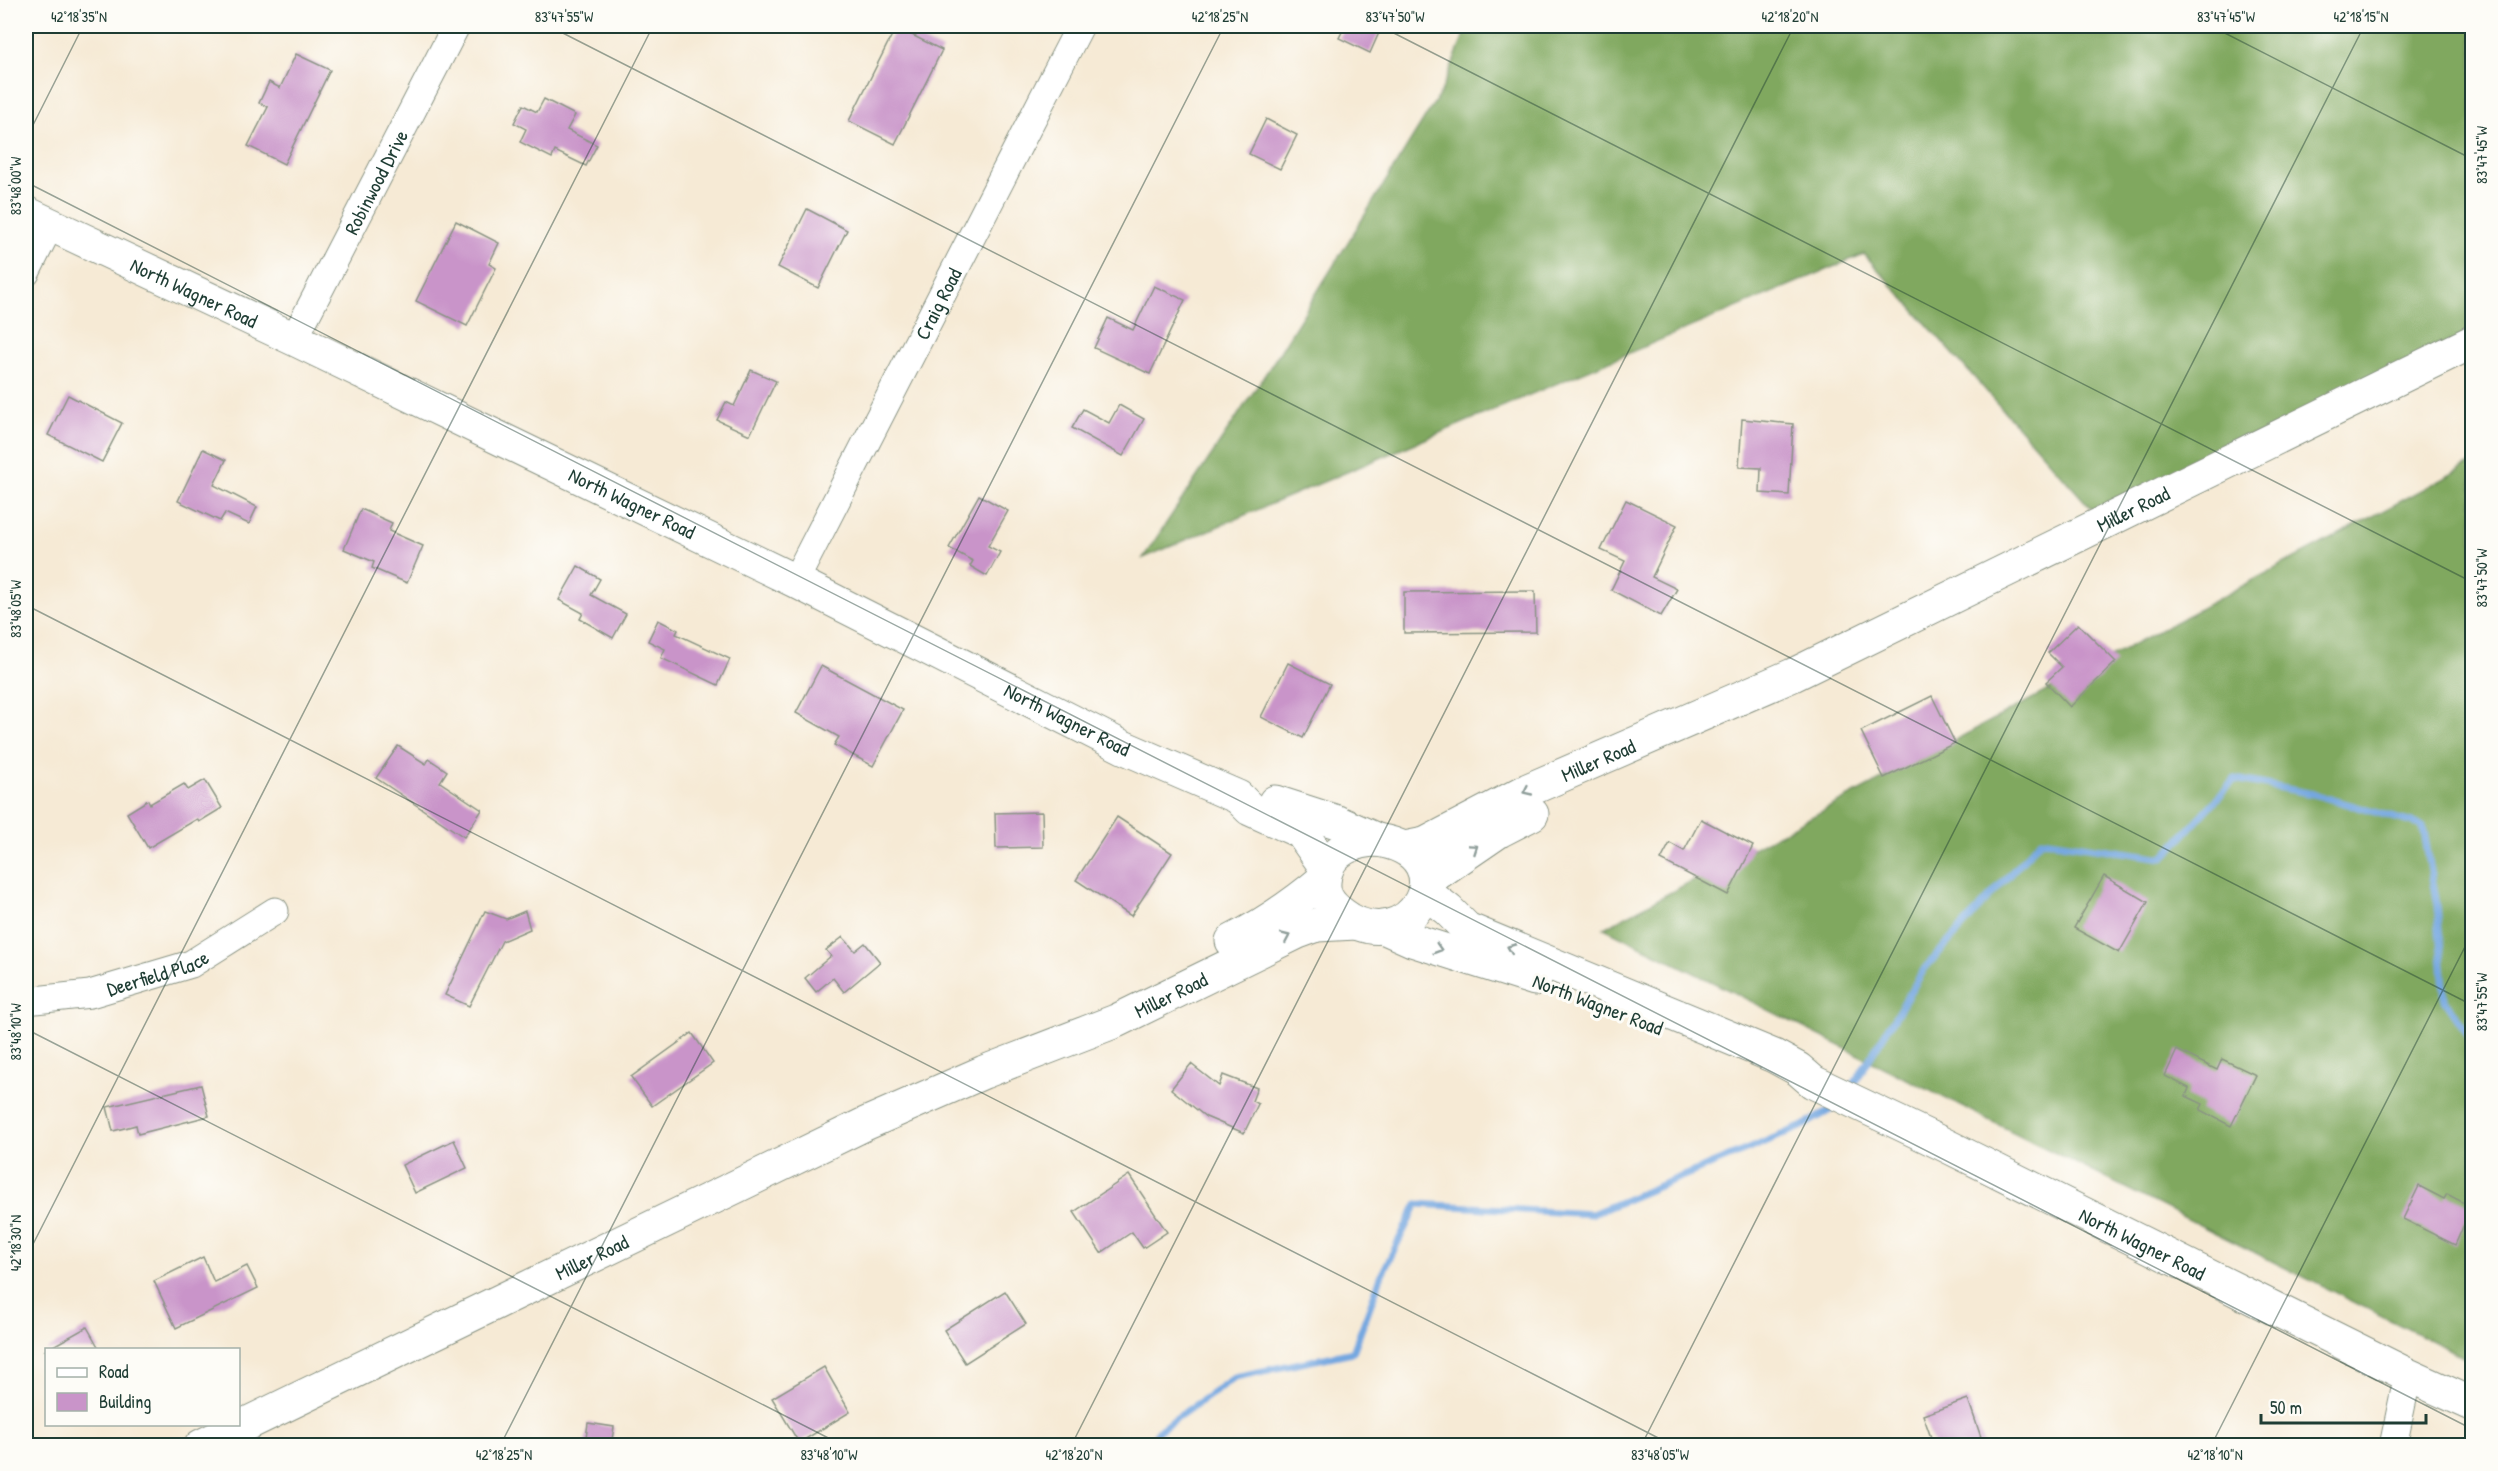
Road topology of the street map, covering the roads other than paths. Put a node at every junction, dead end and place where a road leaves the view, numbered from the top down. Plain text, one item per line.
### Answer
1 (456, 26) edge
2 (1080, 26) edge
3 (38, 219) edge
4 (26, 273) edge
5 (294, 339) junction
6 (2472, 342) edge
7 (795, 581) junction
8 (1792, 675) junction
9 (1238, 797) junction
10 (1391, 844) junction
11 (1326, 874) junction
12 (1426, 887) junction
13 (275, 911) dead end
14 (1370, 925) junction
15 (26, 1001) edge
16 (984, 1072) junction
17 (1821, 1086) junction
18 (2408, 1375) junction
19 (2472, 1404) edge
20 (201, 1446) edge
21 (2393, 1446) edge

1 - 5 street, Robinwood Drive
2 - 7 street, Craig Road
3 - 4 street
3 - 5 main road, North Wagner Road
5 - 7 main road, North Wagner Road
6 - 8 main road, Miller Road
7 - 9 main road, North Wagner Road
8 -> 10 main road, Miller Road
12 -> 8 main road, Miller Road
9 - 10 main road, North Wagner Road
9 - 11 main road, North Wagner Road
10 - 11 main road
10 - 12 main road
11 - 14 main road
11 - 16 main road, Miller Road
12 - 14 main road
17 -> 12 main road, North Wagner Road
13 - 15 street, Deerfield Place
16 -> 14 main road, Miller Road
14 -> 17 main road, North Wagner Road
16 - 20 main road, Miller Road
17 - 18 main road, North Wagner Road
18 - 19 main road, North Wagner Road
18 - 21 street

